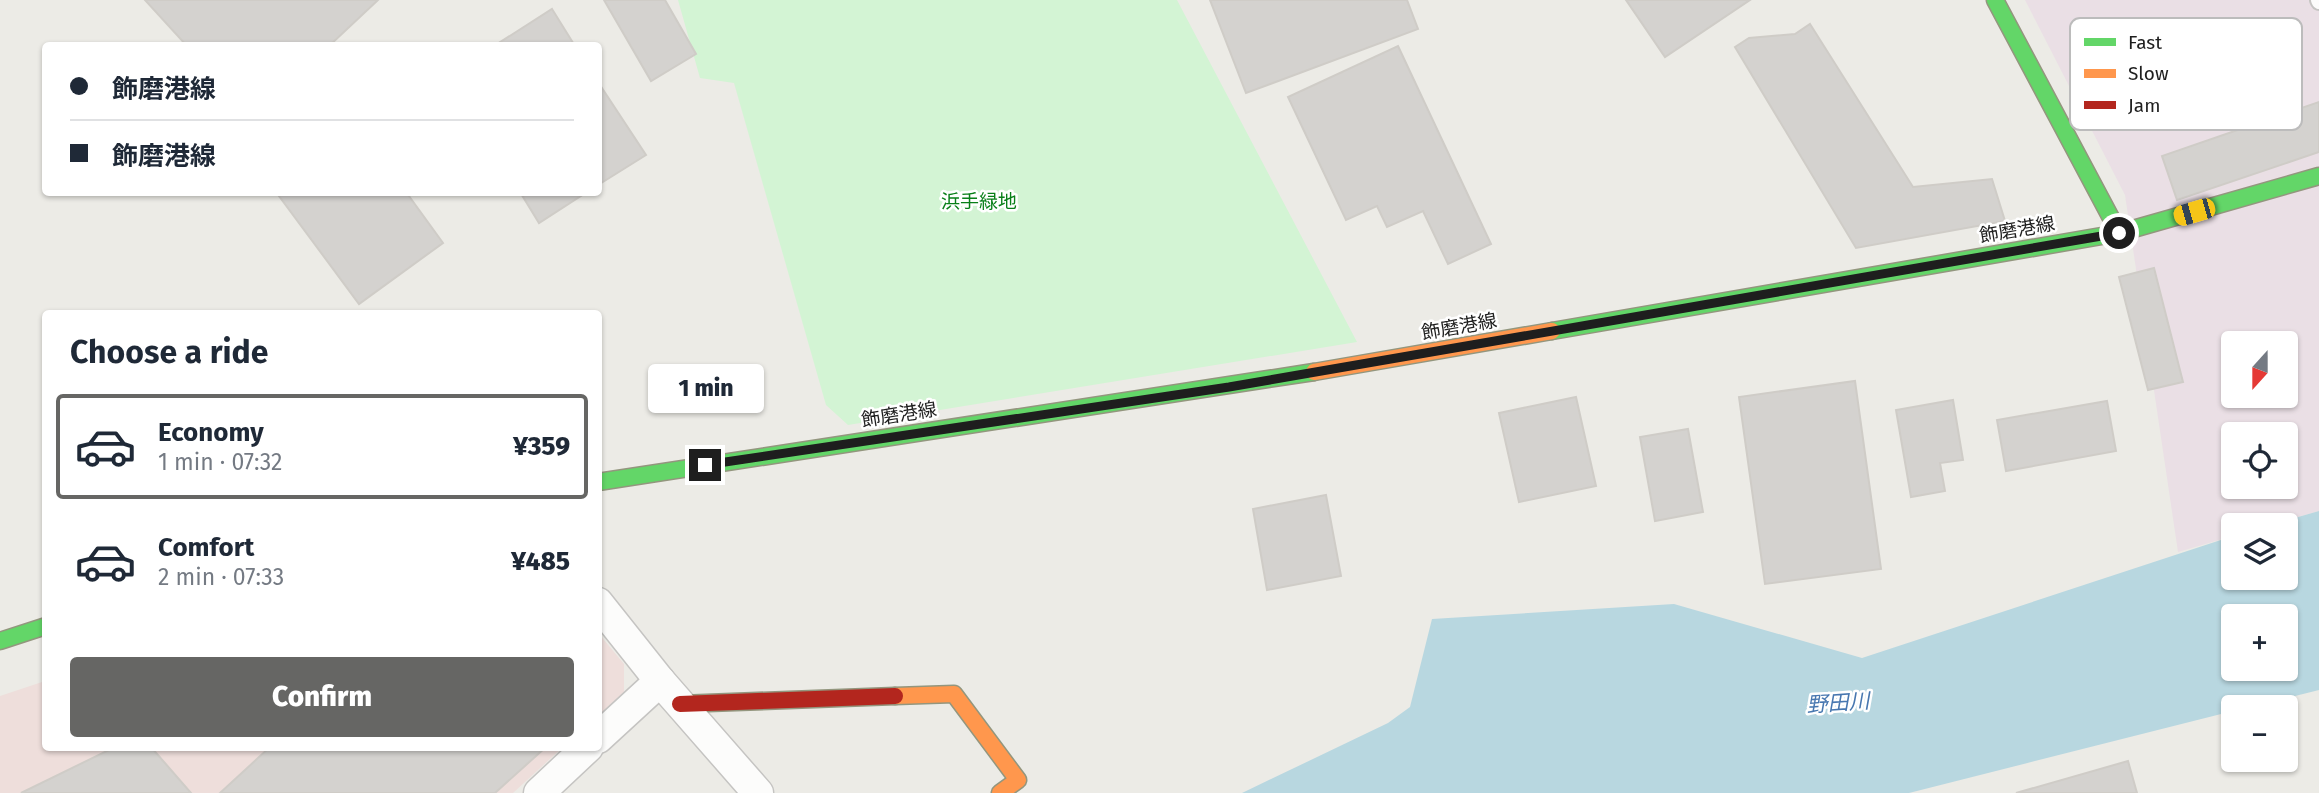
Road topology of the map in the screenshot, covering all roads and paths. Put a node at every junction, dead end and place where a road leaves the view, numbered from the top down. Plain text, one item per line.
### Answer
1 (1995, 0) edge
2 (2319, 176) edge
3 (2119, 233) junction
4 (602, 481) edge
5 (602, 608) edge
6 (42, 627) edge
7 (0, 641) edge
8 (660, 681) junction
9 (680, 704) junction
10 (602, 734) edge
11 (584, 751) edge
12 (539, 793) edge
13 (758, 793) edge
14 (1000, 793) edge

1 - 3 main road
2 - 3 main road, 飾磨港線
3 - 4 main road, 飾磨港線
5 - 8 street
6 - 7 main road
8 - 9 street
8 - 10 street
9 - 13 street
9 - 14 main road
11 - 12 street

